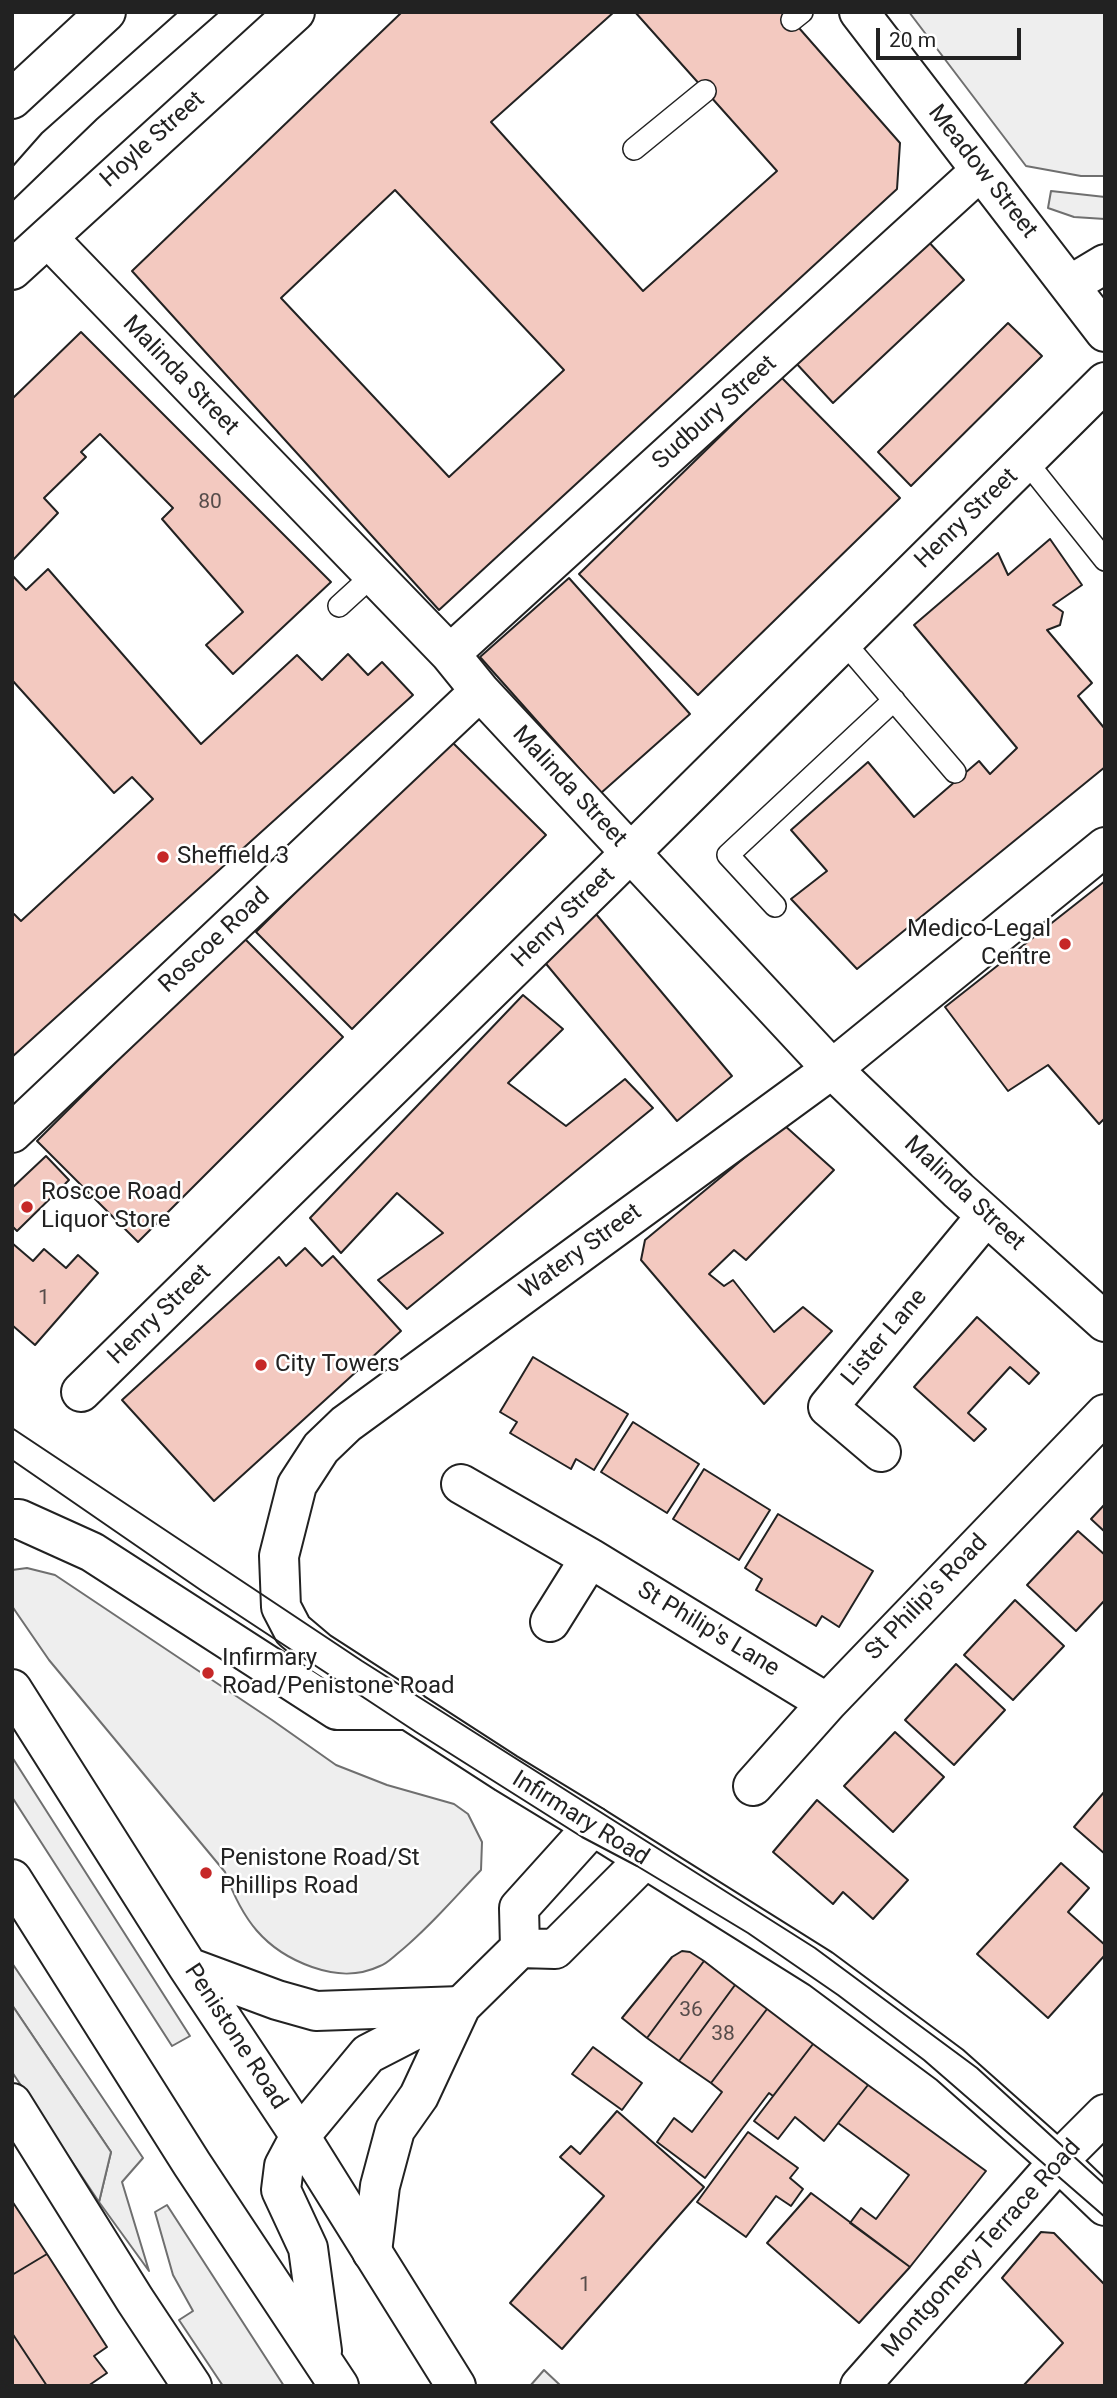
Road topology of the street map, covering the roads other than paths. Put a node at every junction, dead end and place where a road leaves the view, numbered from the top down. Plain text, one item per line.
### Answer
1 (106, 12) edge
2 (295, 12) edge
3 (859, 12) edge
4 (705, 92) dead end
5 (12, 99) edge
6 (634, 149) dead end
7 (980, 171) junction
8 (48, 238) junction
9 (1105, 264) edge
10 (12, 270) edge
11 (1070, 285) junction
12 (1105, 332) edge
13 (1105, 382) edge
14 (1026, 461) junction
15 (1105, 560) edge
16 (373, 575) junction
17 (339, 606) dead end
18 (843, 641) junction
19 (450, 654) junction
20 (480, 691) junction
21 (894, 700) junction
22 (955, 772) dead end
23 (1105, 847) edge
24 (631, 852) junction
25 (775, 906) dead end
26 (832, 1069) junction
27 (12, 1133) edge
28 (986, 1216) junction
29 (1105, 1322) edge
30 (81, 1392) dead end
31 (1105, 1414) edge
32 (881, 1451) dead end
33 (461, 1483) dead end
34 (12, 1519) edge
35 (590, 1558) junction
36 (550, 1622) dead end
37 (12, 1689) edge
38 (827, 1703) junction
39 (410, 1710) junction
40 (753, 1786) dead end
41 (593, 1826) junction
42 (645, 1859) junction
43 (12, 1879) edge
44 (520, 1948) junction
45 (188, 1967) junction
46 (461, 2006) junction
47 (12, 2103) edge
48 (1105, 2114) edge
49 (300, 2136) junction
50 (1058, 2161) junction
51 (1105, 2207) edge
52 (372, 2252) junction
53 (332, 2375) edge
54 (183, 2383) edge
55 (456, 2386) edge
56 (859, 2386) edge

1 - 5 main road
2 - 8 main road, Hoyle Street
3 - 7 main road, Meadow Street
4 - 6 lane
7 - 11 main road, Meadow Street
7 - 19 main road, Sudbury Street
8 - 10 main road, Hoyle Street
8 - 16 main road, Malinda Street
9 - 11 main road
11 - 12 main road, Meadow Street
13 - 14 main road, Henry Street
14 - 15 lane
14 - 18 main road, Henry Street
16 - 17 lane
16 - 19 main road, Malinda Street
18 - 21 lane
18 - 24 main road, Henry Street
19 - 20 main road, Malinda Street
20 - 24 main road, Malinda Street
20 - 27 main road, Roscoe Road
21 - 22 lane
21 - 25 lane
23 - 26 main road, Watery Street
24 - 26 main road, Malinda Street
24 - 30 main road, Henry Street
26 - 28 main road, Malinda Street
26 - 39 main road, Watery Street
28 - 29 main road, Malinda Street
28 - 32 main road, Lister Lane
31 - 38 main road, St Philip's Road
33 - 35 main road, St Philip's Lane
34 - 39 main road
35 - 36 main road
35 - 38 main road, St Philip's Lane
37 - 45 main road, Penistone Road
38 - 40 main road, St Philip's Road
39 - 41 main road, Infirmary Road
41 - 42 main road, Infirmary Road
41 - 44 main road
42 - 44 main road
42 - 50 main road, Infirmary Road
43 - 53 main road
44 - 46 main road
45 - 46 main road
45 - 49 main road, Penistone Road
46 - 49 main road
46 - 52 main road
47 - 54 main road
48 - 50 main road, Montgomery Terrace Road
49 - 52 main road, Penistone Road
49 - 53 main road
50 - 51 main road, Infirmary Road
50 - 56 main road, Montgomery Terrace Road
52 - 55 main road, Penistone Road

